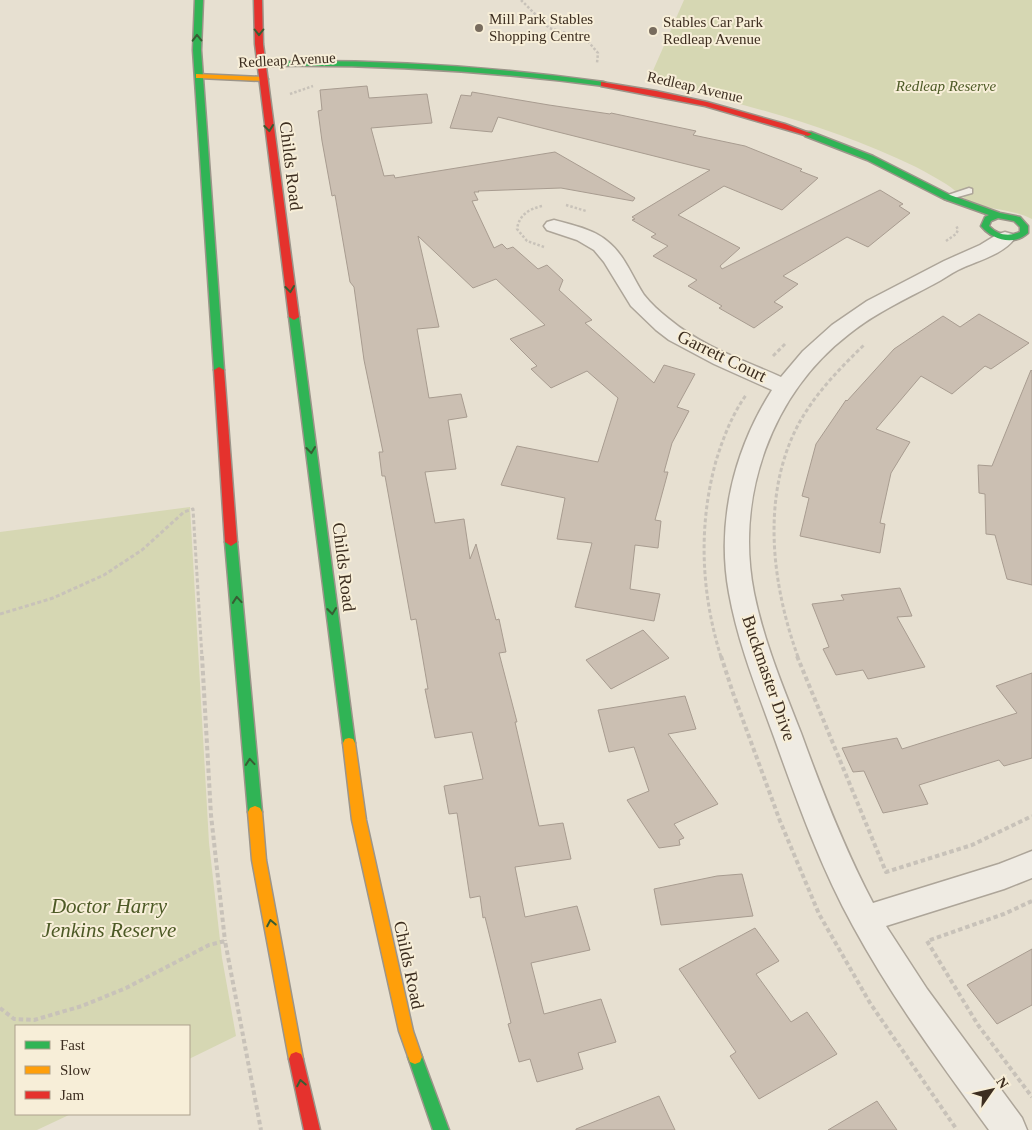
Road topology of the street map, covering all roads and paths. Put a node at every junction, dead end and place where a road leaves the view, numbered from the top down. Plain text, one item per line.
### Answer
1 (199, 0) edge
2 (258, 0) edge
3 (520, 0) edge
4 (261, 64) junction
5 (420, 68) junction
6 (313, 75) dead end
7 (199, 76) junction
8 (279, 78) dead end
9 (264, 79) junction
10 (588, 81) junction
11 (322, 86) dead end
12 (265, 99) junction
13 (969, 191) dead end
14 (947, 198) junction
15 (544, 205) dead end
16 (562, 205) dead end
17 (590, 213) dead end
18 (954, 220) dead end
19 (990, 223) junction
20 (554, 226) dead end
21 (1028, 227) edge
22 (1007, 238) junction
23 (1025, 243) dead end
24 (551, 248) dead end
25 (947, 254) junction
26 (870, 340) dead end
27 (787, 342) dead end
28 (770, 359) dead end
29 (785, 387) junction
30 (750, 390) dead end
31 (0, 614) edge
32 (1032, 816) edge
33 (1032, 864) edge
34 (1032, 901) edge
35 (865, 919) junction
36 (224, 941) junction
37 (0, 1008) edge
38 (1032, 1097) edge
39 (261, 1130) edge
40 (312, 1130) edge
41 (441, 1130) edge
42 (957, 1130) edge
43 (1010, 1130) edge

7 -> 1 main road
2 -> 4 main road, Childs Road
3 - 10 path
4 - 5 main road, Redleap Avenue
4 - 7 main road, Redleap Avenue
4 - 9 main road, Childs Road
5 - 6 main road, Redleap Avenue
5 - 10 main road, Redleap Avenue
7 - 9 main road, Redleap Avenue
40 -> 7 main road
8 - 9 main road, Redleap Avenue
9 - 12 main road, Childs Road
10 - 14 main road, Redleap Avenue
11 - 12 path
12 -> 41 main road, Childs Road
13 - 14 lane
14 - 19 main road, Redleap Avenue
14 - 19 main road, Redleap Avenue
15 - 24 path
16 - 17 path
18 - 25 path
19 - 21 main road
19 - 22 main road
19 - 25 street, Buckmaster Drive
20 - 29 street, Garrett Court
21 - 22 main road
22 - 23 main road
22 - 25 street, Buckmaster Drive
25 - 29 street, Buckmaster Drive
26 - 32 path
27 - 28 path
29 - 35 street, Buckmaster Drive
30 - 42 path
31 - 36 path
33 - 35 street
34 - 38 path
35 - 43 street, Buckmaster Drive
36 - 37 path
36 - 39 path

